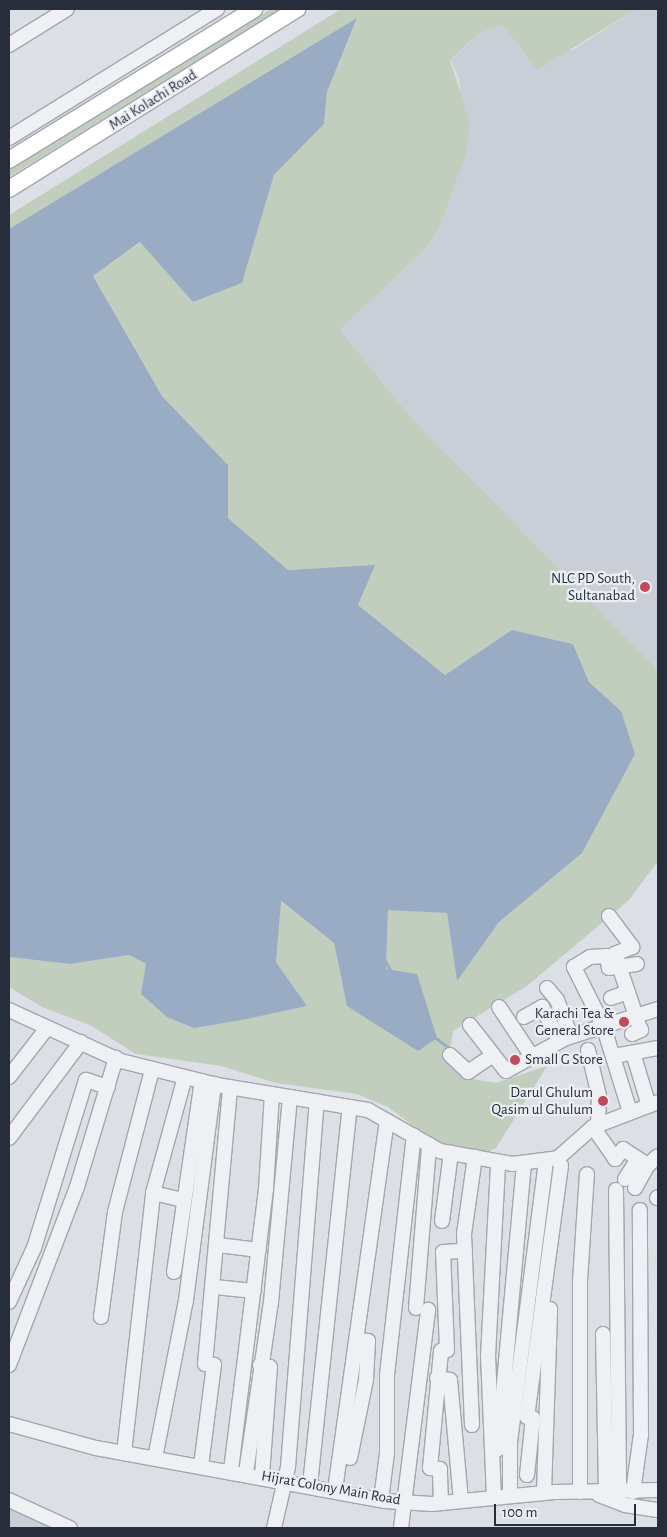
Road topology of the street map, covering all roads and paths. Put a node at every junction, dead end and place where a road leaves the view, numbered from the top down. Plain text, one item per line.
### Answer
1 (67, 9) edge
2 (217, 9) edge
3 (254, 9) edge
4 (297, 9) edge
5 (9, 45) edge
6 (9, 138) edge
7 (9, 160) edge
8 (9, 189) edge
9 (609, 916) dead end
10 (637, 964) dead end
11 (619, 966) junction
12 (546, 988) dead end
13 (628, 992) junction
14 (611, 998) dead end
15 (499, 1007) dead end
16 (658, 1009) edge
17 (9, 1011) edge
18 (635, 1016) junction
19 (524, 1017) dead end
20 (470, 1025) dead end
21 (603, 1025) junction
22 (47, 1028) junction
23 (632, 1034) dead end
24 (565, 1039) junction
25 (81, 1042) junction
26 (658, 1048) edge
27 (588, 1050) dead end
28 (633, 1053) junction
29 (450, 1055) dead end
30 (493, 1055) junction
31 (531, 1055) junction
32 (614, 1056) junction
33 (116, 1058) junction
34 (152, 1070) junction
35 (9, 1077) edge
36 (185, 1077) junction
37 (208, 1083) junction
38 (108, 1087) junction
39 (230, 1087) junction
40 (272, 1094) junction
41 (290, 1096) junction
42 (317, 1101) junction
43 (653, 1104) edge
44 (350, 1107) junction
45 (630, 1112) junction
46 (387, 1121) junction
47 (595, 1127) junction
48 (414, 1136) junction
49 (9, 1138) edge
50 (429, 1144) junction
51 (451, 1153) junction
52 (475, 1157) junction
53 (546, 1160) junction
54 (648, 1160) edge
55 (561, 1161) junction
56 (498, 1162) junction
57 (524, 1163) junction
58 (586, 1174) dead end
59 (153, 1193) junction
60 (184, 1200) junction
61 (640, 1210) dead end
62 (442, 1221) dead end
63 (218, 1245) junction
64 (259, 1250) junction
65 (465, 1251) junction
66 (174, 1272) dead end
67 (215, 1287) junction
68 (254, 1291) junction
69 (544, 1299) junction
70 (9, 1302) edge
71 (101, 1317) dead end
72 (603, 1334) dead end
73 (9, 1365) edge
74 (260, 1365) junction
75 (437, 1378) junction
76 (9, 1424) edge
77 (472, 1425) dead end
78 (490, 1451) junction
79 (124, 1453) junction
80 (155, 1458) junction
81 (201, 1466) junction
82 (231, 1470) junction
83 (246, 1473) junction
84 (527, 1475) dead end
85 (262, 1476) junction
86 (285, 1480) junction
87 (310, 1485) junction
88 (658, 1490) edge
89 (340, 1491) junction
90 (586, 1492) junction
91 (619, 1492) junction
92 (544, 1493) junction
93 (510, 1496) junction
94 (494, 1498) junction
95 (9, 1500) edge
96 (381, 1500) junction
97 (461, 1500) junction
98 (402, 1502) junction
99 (442, 1503) junction
100 (658, 1510) edge
101 (70, 1528) edge
102 (274, 1528) edge
103 (400, 1528) edge

1 - 5 street
2 - 6 street
3 - 7 main road, Mai Kolachi Road
4 - 8 main road, Mai Kolachi Road
9 - 11 street
10 - 11 street
11 - 13 street
11 - 21 street
12 - 24 street
13 - 14 street
13 - 18 street
15 - 31 street
16 - 18 street
17 - 22 street
18 - 21 street
18 - 23 street
19 - 24 street
20 - 30 street
21 - 24 street
21 - 32 street
22 - 25 street
22 - 35 street
24 - 31 street
25 - 33 street
25 - 49 street
26 - 28 street
27 - 47 street
28 - 32 street
28 - 43 street
29 - 30 street
30 - 31 street
32 - 45 street
33 - 34 street
33 - 38 street
34 - 36 street
34 - 71 street
36 - 37 street
36 - 59 street
37 - 39 street
37 - 60 street
37 - 80 street
38 - 70 street
38 - 73 street
39 - 40 street
39 - 63 street
40 - 41 street
40 - 64 street
41 - 42 street
41 - 74 street
42 - 44 street
42 - 86 street
43 - 45 street
44 - 46 street
44 - 87 street
45 - 47 street
46 - 48 street
46 - 89 street
47 - 54 street
47 - 55 street
48 - 50 street
48 - 96 street
50 - 51 street
50 - 98 street
51 - 52 street
51 - 62 street
52 - 56 street
52 - 65 street
53 - 55 street
53 - 57 street
53 - 93 street
54 - 91 street
55 - 69 street
56 - 57 street
56 - 78 street
57 - 78 street
58 - 90 street
59 - 60 street
59 - 79 street
60 - 66 street
61 - 91 street
63 - 64 street
63 - 67 street
64 - 68 street
65 - 75 street
65 - 77 street
67 - 68 street
67 - 81 street
68 - 82 street
69 - 84 street
69 - 92 street
72 - 91 street
74 - 83 street
74 - 85 street
75 - 97 street
75 - 99 street
76 - 79 street, Hijrat Colony Main Road
78 - 94 street
79 - 80 street, Hijrat Colony Main Road
80 - 81 street, Hijrat Colony Main Road
81 - 82 street, Hijrat Colony Main Road
82 - 83 street, Hijrat Colony Main Road
83 - 85 street, Hijrat Colony Main Road
85 - 86 street, Hijrat Colony Main Road
86 - 87 street, Hijrat Colony Main Road
86 - 102 street
87 - 89 street, Hijrat Colony Main Road
88 - 91 street, Hijrat Colony Main Road
89 - 96 street, Hijrat Colony Main Road
90 - 91 street, Hijrat Colony Main Road
90 - 92 street, Hijrat Colony Main Road
90 - 100 street
92 - 93 street, Hijrat Colony Main Road
93 - 94 street, Hijrat Colony Main Road
94 - 97 street, Hijrat Colony Main Road
95 - 101 street
96 - 98 street, Hijrat Colony Main Road
97 - 99 street, Hijrat Colony Main Road
98 - 99 street, Hijrat Colony Main Road
98 - 103 street

